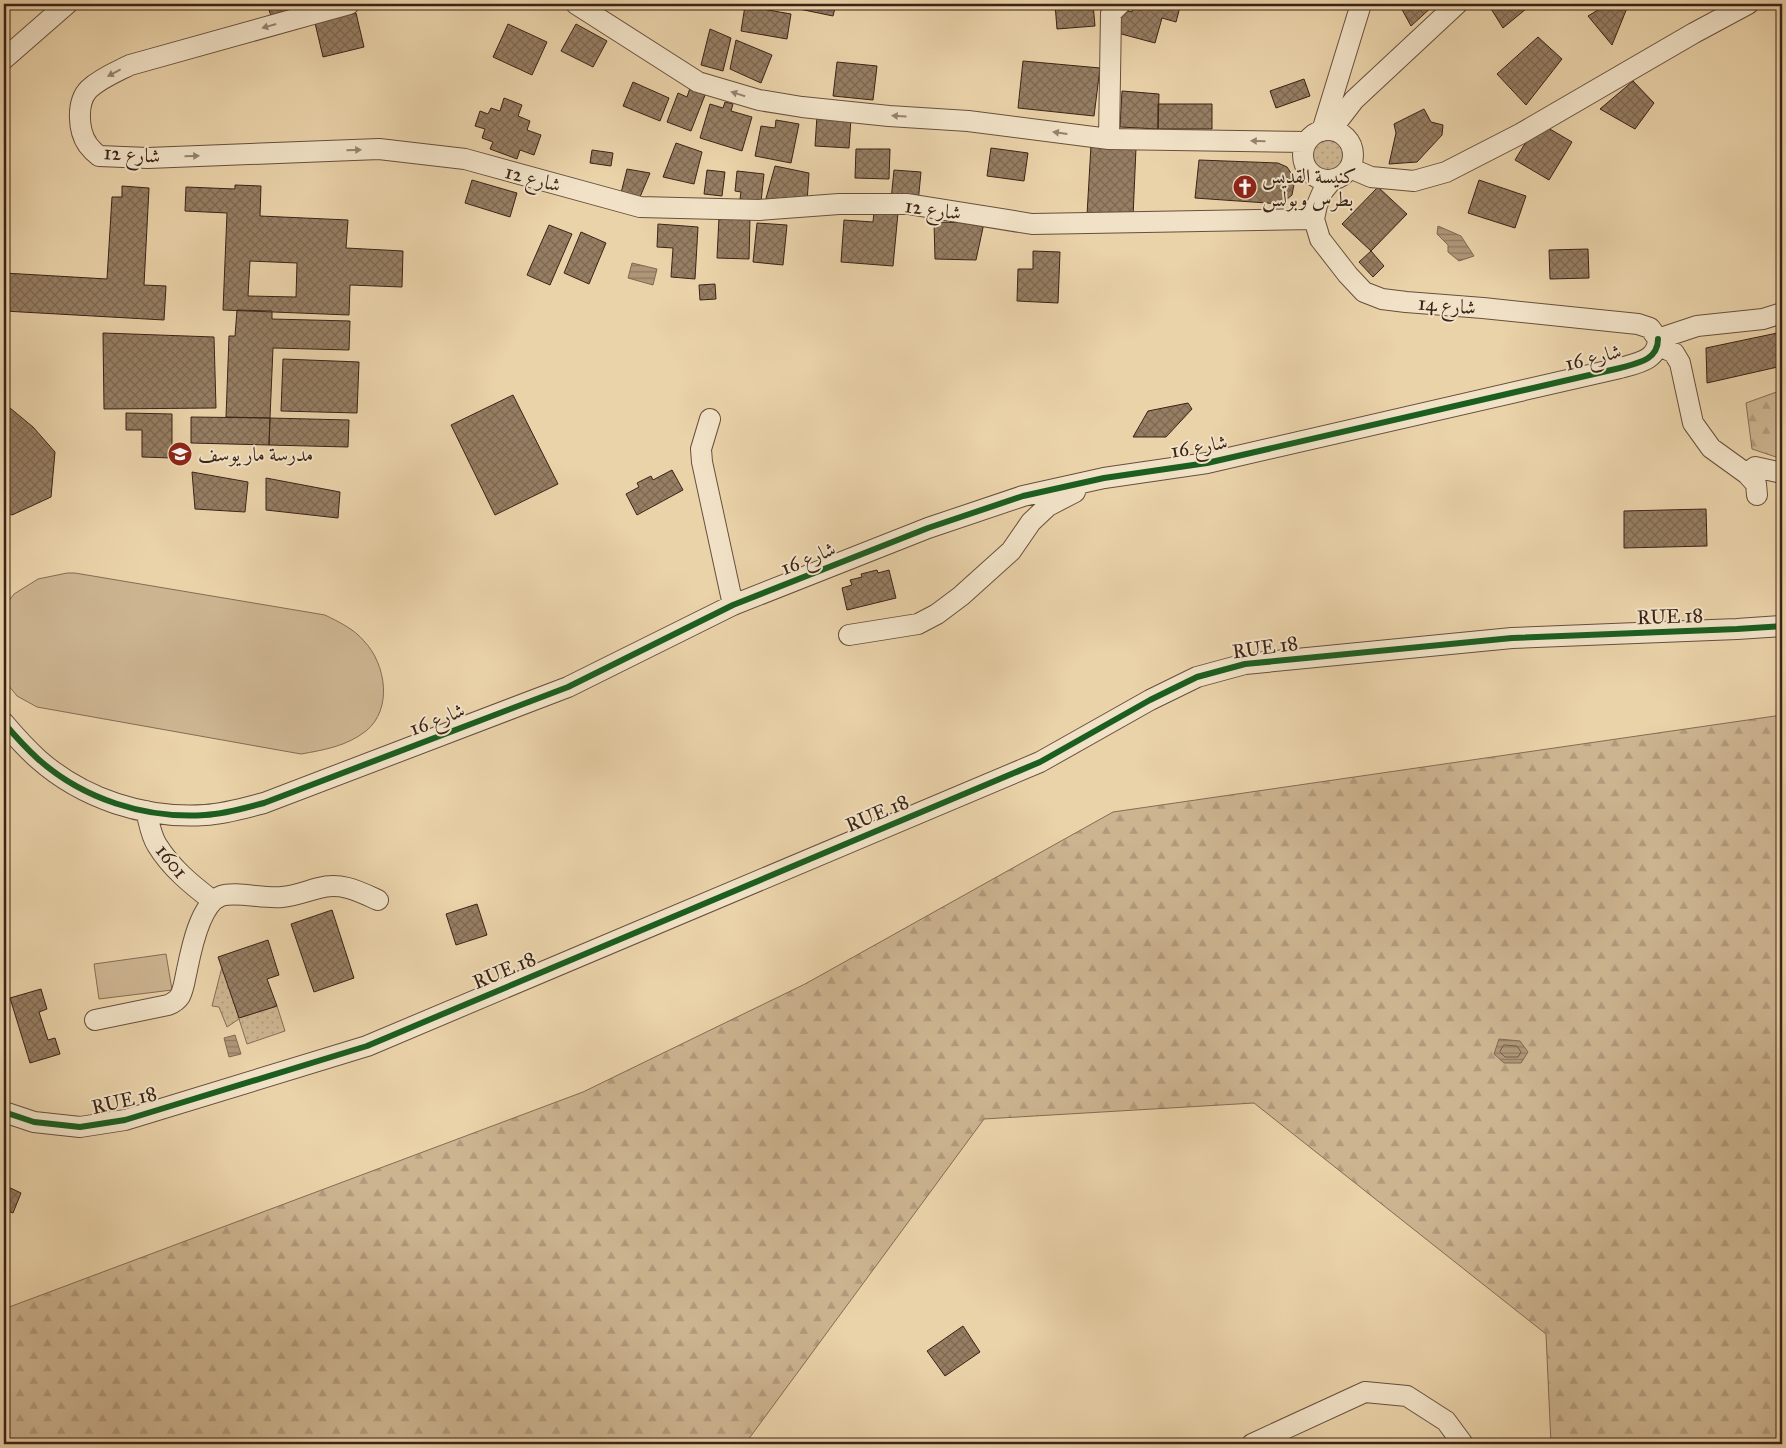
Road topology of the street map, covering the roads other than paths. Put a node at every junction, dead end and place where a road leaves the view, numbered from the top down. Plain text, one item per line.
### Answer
1 (67, 4) edge
2 (349, 4) edge
3 (576, 4) edge
4 (1120, 4) edge
5 (1361, 4) edge
6 (1457, 4) edge
7 (1748, 4) edge
8 (4, 60) edge
9 (1320, 134) junction
10 (1109, 139) junction
11 (1350, 168) junction
12 (1332, 180) junction
13 (1314, 219) junction
14 (1782, 313) edge
15 (1658, 342) junction
16 (710, 419) dead end
17 (1782, 473) edge
18 (1747, 474) junction
19 (1104, 478) junction
20 (1757, 495) dead end
21 (733, 605) junction
22 (1782, 626) edge
23 (849, 635) dead end
24 (4, 723) edge
25 (146, 811) junction
26 (378, 900) dead end
27 (213, 901) junction
28 (95, 1020) dead end
29 (4, 1112) edge
30 (1252, 1444) edge
31 (1463, 1444) edge

1 - 8 street
2 -> 13 street, شارع 12
10 -> 3 street
4 - 10 street
5 - 9 street
6 - 9 street
7 - 11 street
9 -> 10 street
9 - 11 street
9 - 12 street
11 - 12 street
12 - 13 street
13 - 15 street, شارع 14
14 - 15 street
15 - 18 street, شارع 14
15 - 19 street, شارع 16
16 - 21 street
17 - 18 street
18 - 20 street
19 - 21 street, شارع 16
19 - 23 street
21 - 25 street, شارع 16
22 - 29 street, RUE 18
24 - 25 street, شارع 16
25 - 27 street, 1601
26 - 27 street
27 - 28 street
30 - 31 street

